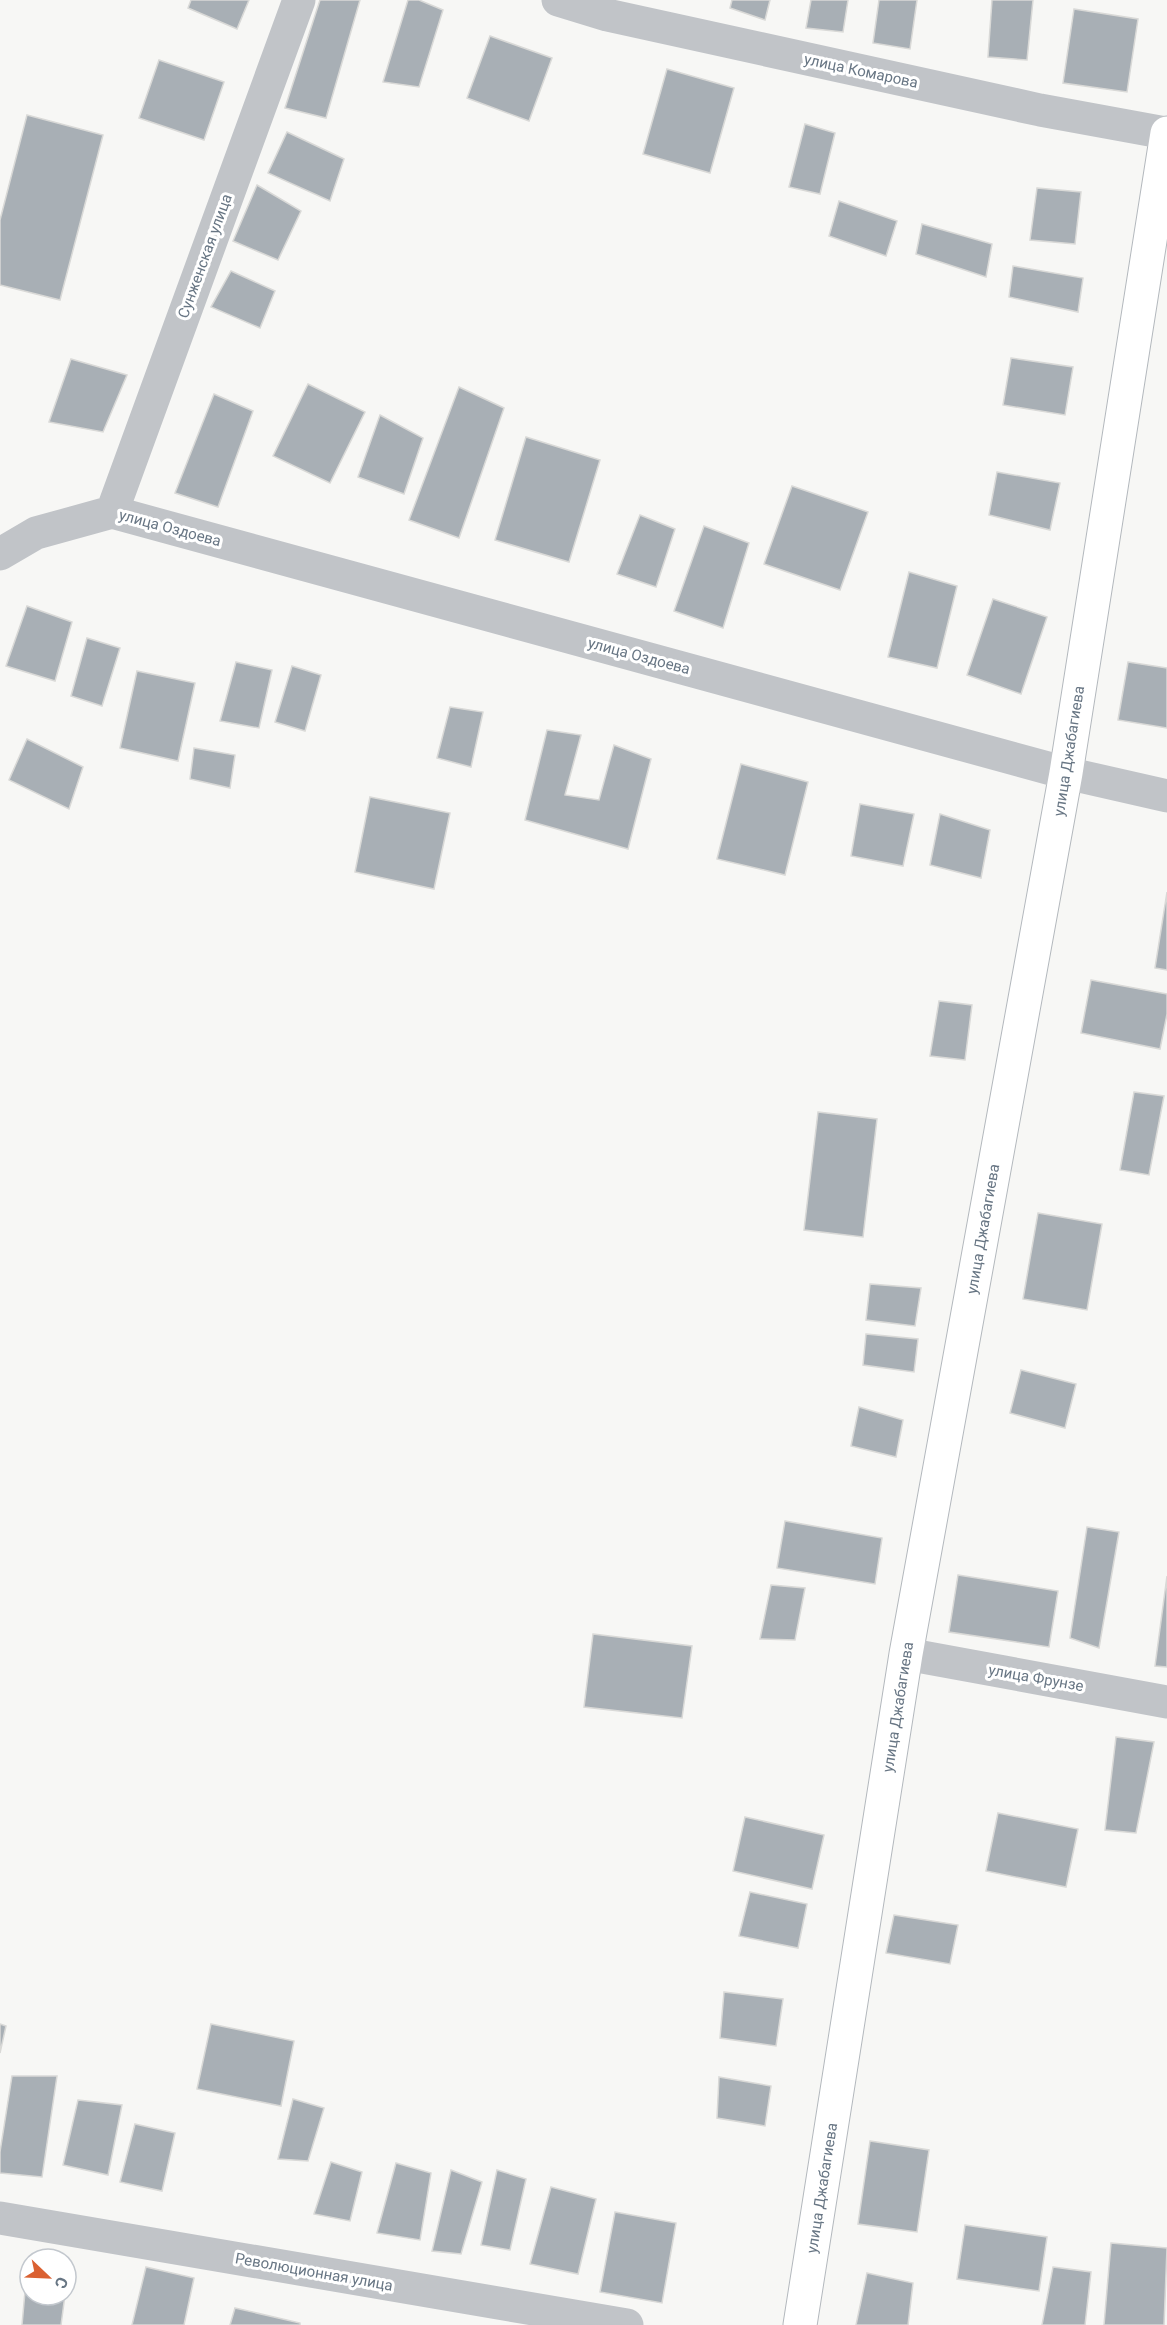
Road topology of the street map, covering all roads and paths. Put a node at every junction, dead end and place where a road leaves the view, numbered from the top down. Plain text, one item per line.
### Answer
1 (299, 0) edge
2 (558, 0) edge
3 (1167, 133) edge
4 (112, 512) junction
5 (0, 554) edge
6 (1066, 773) junction
7 (1167, 796) edge
8 (906, 1654) junction
9 (1167, 1702) edge
10 (0, 2218) edge
11 (627, 2325) edge
12 (800, 2325) edge

1 - 4 street, Сунженская улица
2 - 3 street, улица Комарова
3 - 6 main road, улица Джабагиева
4 - 5 street
4 - 6 street, улица Оздоева
6 - 7 street, улица Оздоева
6 - 8 main road, улица Джабагиева
8 - 9 street, улица Фрунзе
8 - 12 main road, улица Джабагиева
10 - 11 street, Революционная улица

